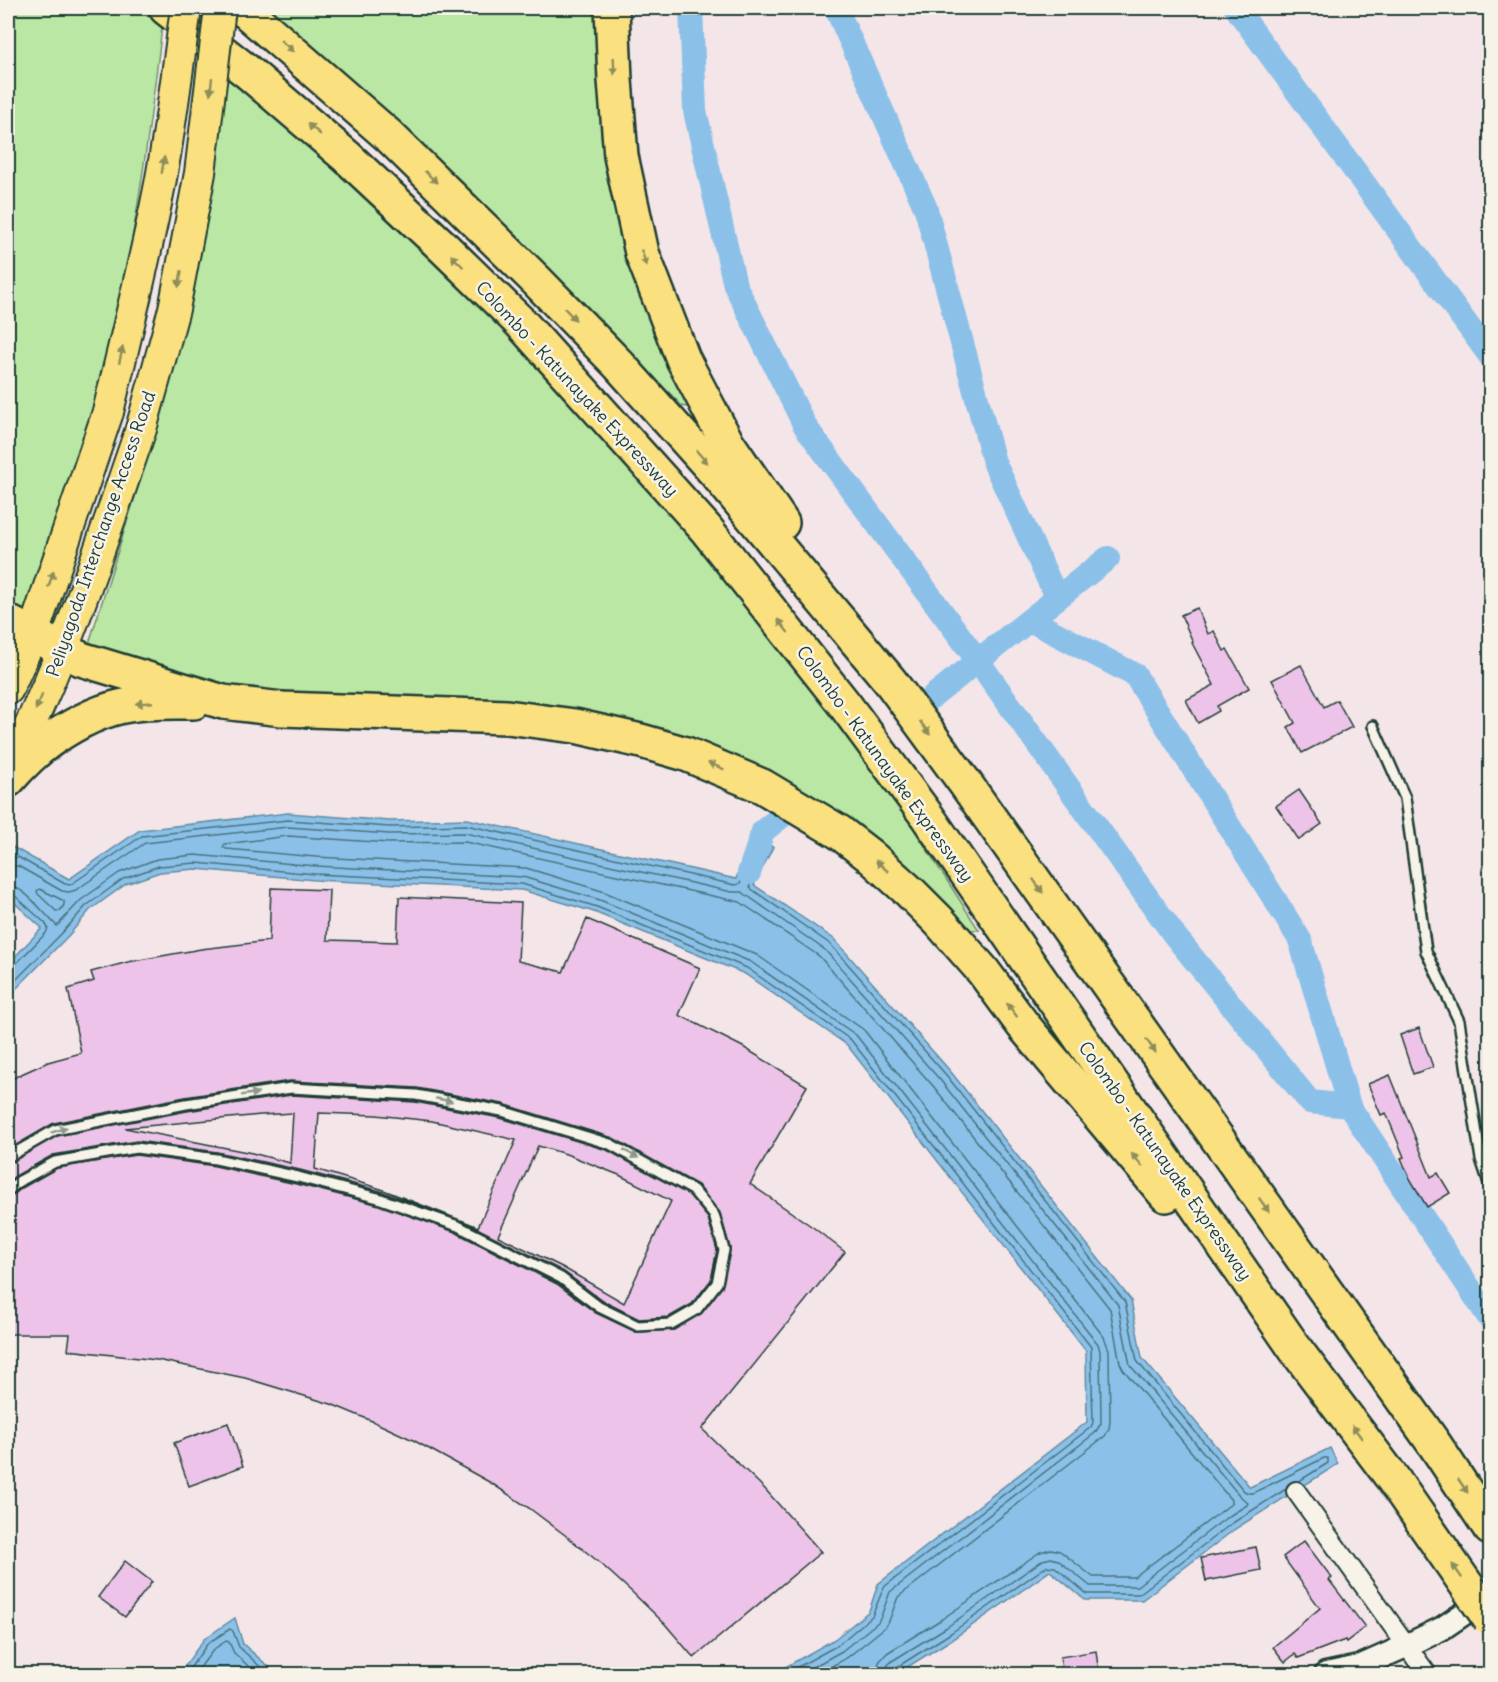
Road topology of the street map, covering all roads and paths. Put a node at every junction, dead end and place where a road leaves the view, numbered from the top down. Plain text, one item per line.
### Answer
1 (166, 8) edge
2 (186, 8) edge
3 (220, 8) edge
4 (243, 8) edge
5 (612, 8) edge
6 (20, 628) edge
7 (63, 649) junction
8 (890, 681) junction
9 (8, 689) edge
10 (223, 702) junction
11 (1373, 726) dead end
12 (8, 770) edge
13 (8, 780) edge
14 (8, 1157) edge
15 (1491, 1186) edge
16 (8, 1191) edge
17 (1296, 1350) junction
18 (1296, 1491) dead end
19 (1491, 1528) edge
20 (1491, 1596) edge
21 (1491, 1619) edge
22 (1406, 1646) junction
23 (1326, 1674) edge
24 (1427, 1674) edge

17 -> 1 highway, Colombo - Katunayake Expressway
6 -> 2 highway, Peliyagoda Interchange Access Road, bridge
3 -> 7 highway, Peliyagoda Interchange Access Road, bridge
4 -> 8 highway
5 -> 8 highway
6 - 7 highway
6 - 9 highway, Peliyagoda Interchange Access Road
7 - 10 highway
7 -> 12 highway, Peliyagoda Interchange Access Road
8 -> 19 highway
10 -> 13 highway
17 -> 10 highway
11 - 15 lane
14 -> 16 lane
21 -> 17 highway, Colombo - Katunayake Expressway, bridge
18 - 22 street
20 - 22 street
22 - 23 street
22 - 24 street

